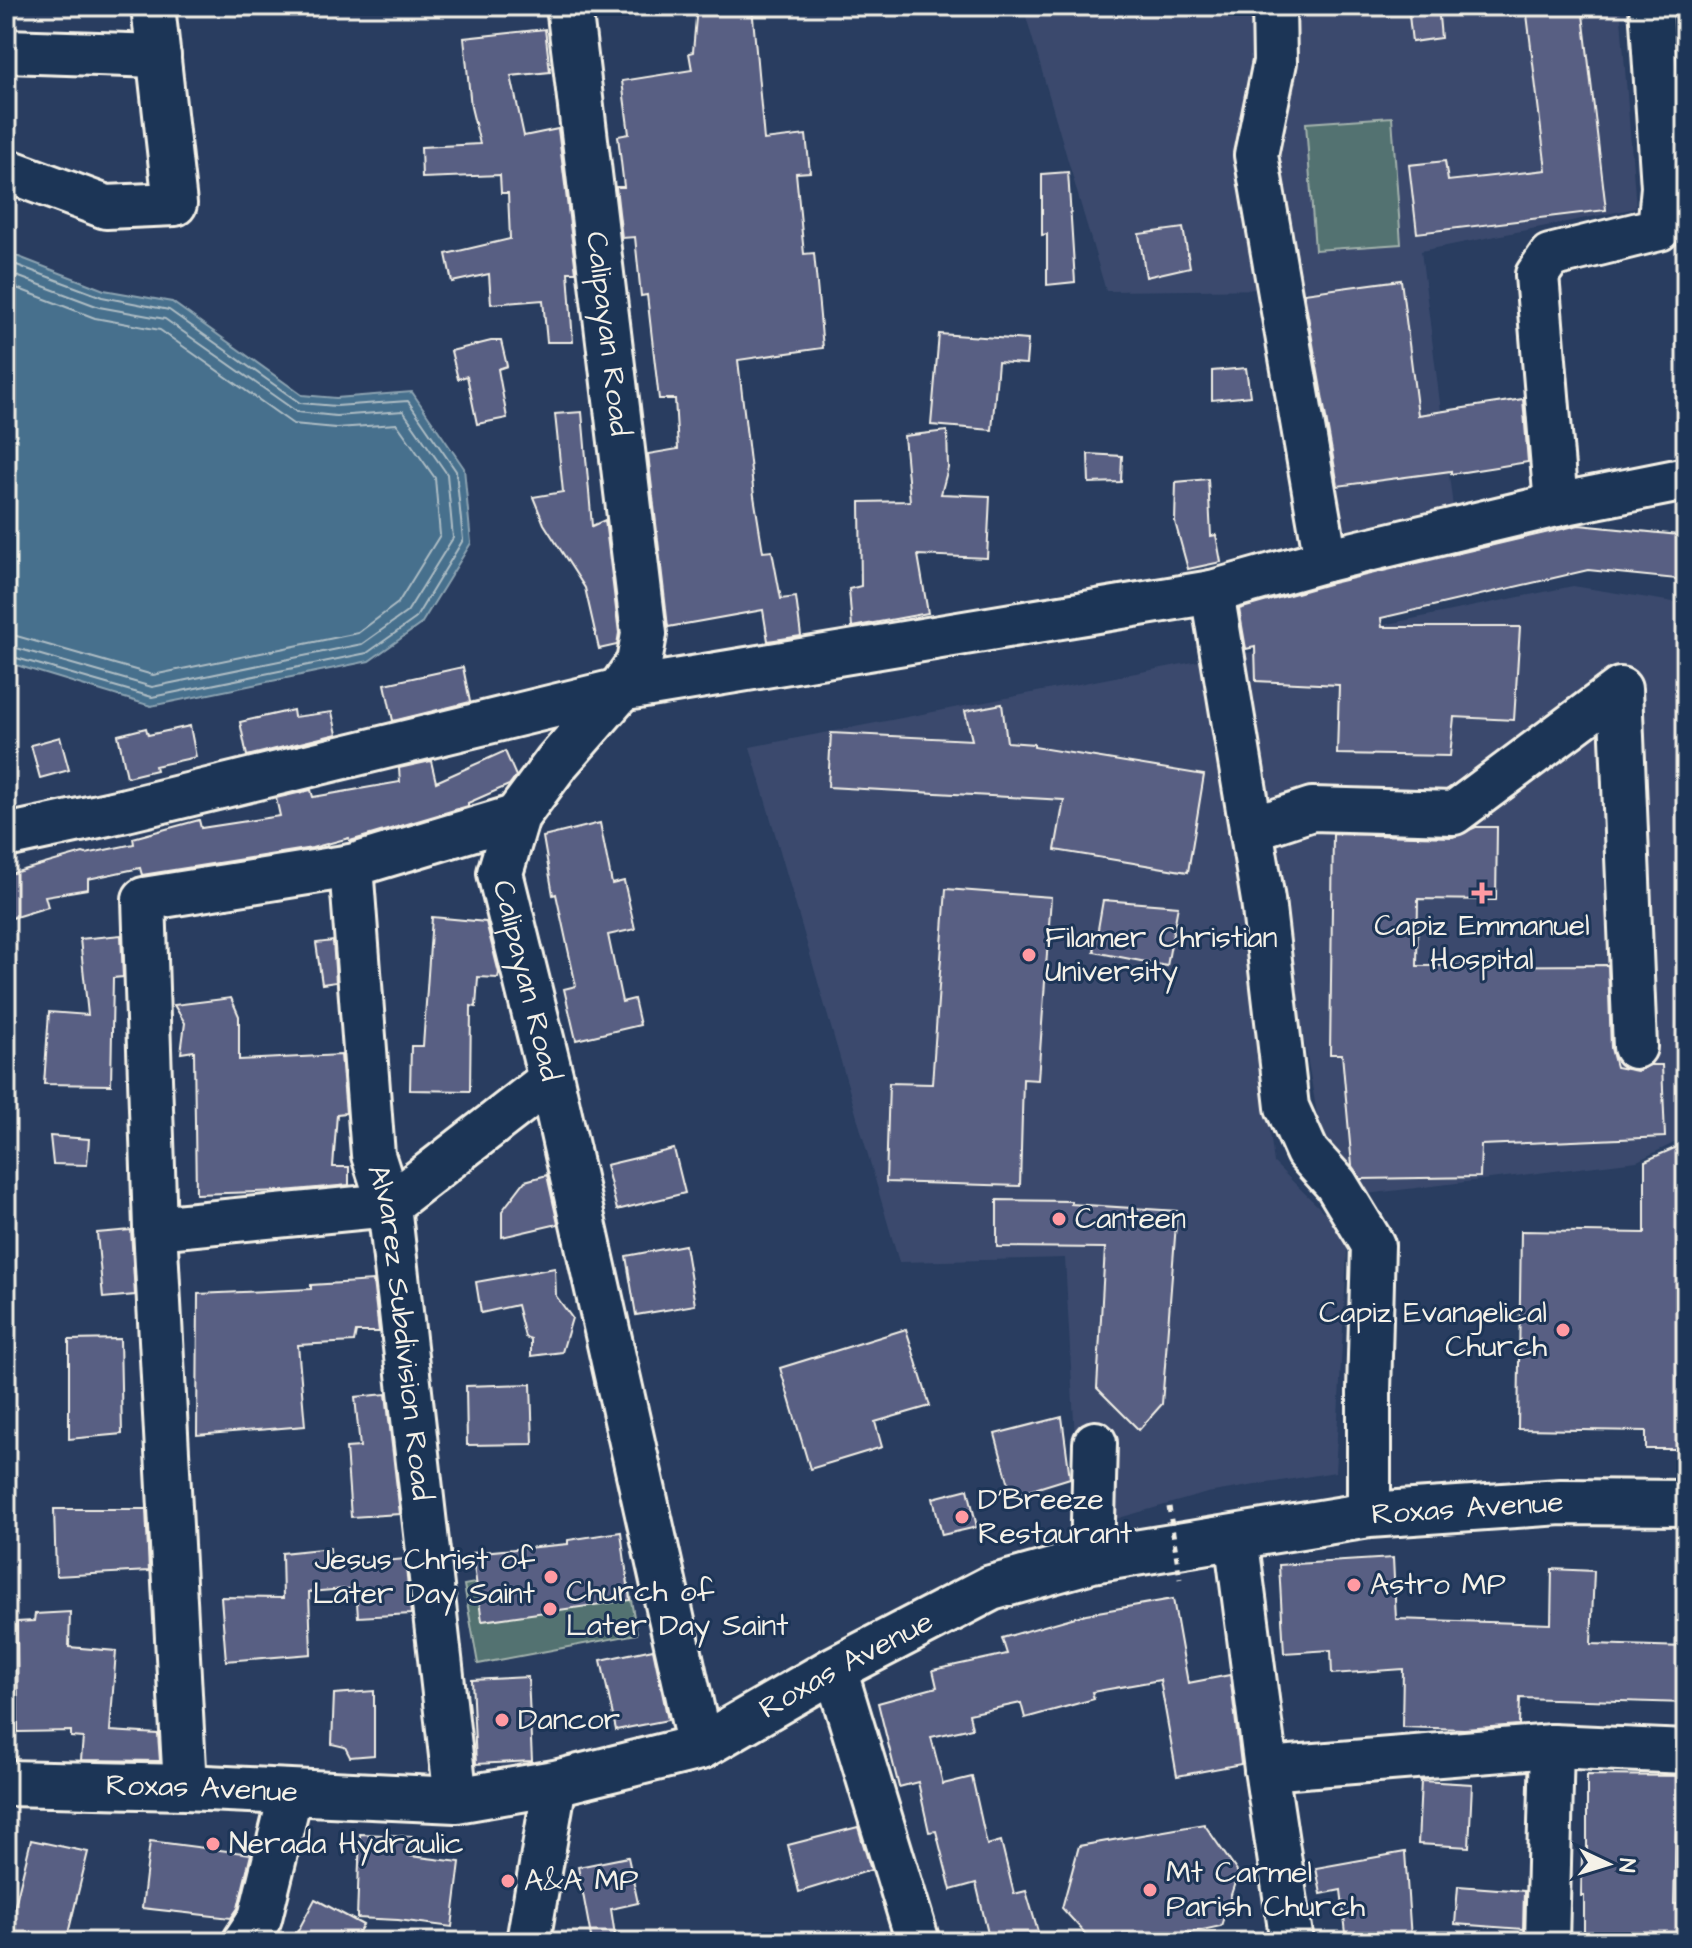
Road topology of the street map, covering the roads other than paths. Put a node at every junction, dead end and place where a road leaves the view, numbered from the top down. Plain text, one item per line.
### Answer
1 (153, 6) edge
2 (569, 6) edge
3 (1274, 6) edge
4 (1651, 6) edge
5 (6, 51) edge
6 (159, 56) junction
7 (6, 170) edge
8 (1686, 479) edge
9 (1556, 505) junction
10 (1326, 560) junction
11 (1212, 592) junction
12 (620, 690) junction
13 (517, 816) junction
14 (1251, 829) junction
15 (6, 836) edge
16 (351, 866) junction
17 (1635, 1047) dead end
18 (551, 1079) junction
19 (389, 1205) junction
20 (155, 1228) junction
21 (1095, 1443) dead end
22 (1686, 1503) edge
23 (1369, 1515) junction
24 (1236, 1536) junction
25 (1092, 1560) junction
26 (835, 1669) junction
27 (1552, 1746) junction
28 (700, 1747) junction
29 (1686, 1752) edge
30 (1266, 1769) junction
31 (6, 1783) edge
32 (555, 1783) junction
33 (185, 1787) junction
34 (291, 1792) junction
35 (456, 1800) junction
36 (244, 1942) edge
37 (528, 1942) edge
38 (918, 1942) edge
39 (1292, 1942) edge
40 (1547, 1942) edge

1 - 6 street
2 - 12 main road, Calipayan Road
3 - 10 street
4 - 9 street
5 - 6 street
6 - 7 street
8 - 9 street
9 - 10 street
10 - 11 street
11 - 12 street
11 - 14 street
12 - 13 main road, Calipayan Road
12 - 15 street
13 - 16 street
13 - 18 main road, Calipayan Road
14 - 17 street
14 - 23 street
16 - 19 street, Alvarez Subdivision Road
16 - 20 street
18 - 19 street
18 - 28 main road, Calipayan Road
19 - 20 street
19 - 35 street, Alvarez Subdivision Road
20 - 33 street
21 - 25 street
22 - 23 main road, Roxas Avenue
23 - 24 main road, Roxas Avenue
24 - 25 main road, Roxas Avenue
24 - 30 street
25 - 26 main road, Roxas Avenue
26 - 28 main road, Roxas Avenue
26 - 38 street
27 - 29 street
27 - 30 street
27 - 40 street
28 - 32 main road, Roxas Avenue
30 - 39 street
31 - 33 main road, Roxas Avenue
32 - 35 main road, Roxas Avenue
32 - 37 street
33 - 34 main road, Roxas Avenue
34 - 35 main road, Roxas Avenue
34 - 36 street

